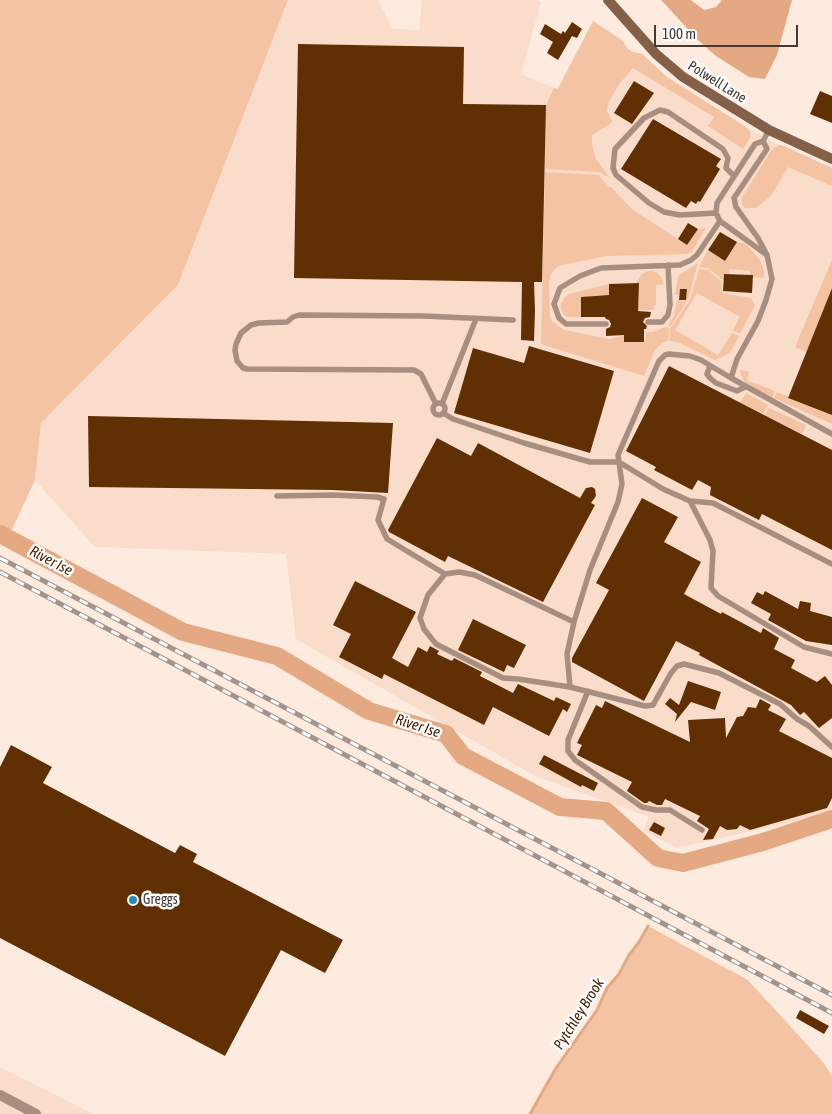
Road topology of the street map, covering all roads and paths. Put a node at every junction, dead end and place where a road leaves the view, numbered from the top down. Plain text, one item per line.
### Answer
1 (608, 0) edge
2 (769, 130) junction
3 (763, 141) junction
4 (832, 159) edge
5 (734, 176) junction
6 (716, 213) junction
7 (720, 221) junction
8 (767, 255) junction
9 (668, 265) junction
10 (476, 318) junction
11 (513, 320) dead end
12 (648, 322) dead end
13 (606, 324) dead end
14 (710, 366) junction
15 (731, 378) junction
16 (745, 387) junction
17 (439, 404) junction
18 (443, 413) junction
19 (832, 434) edge
20 (619, 462) junction
21 (277, 496) dead end
22 (690, 501) junction
23 (832, 564) edge
24 (445, 574) junction
25 (574, 622) junction
26 (832, 654) edge
27 (570, 687) junction
28 (588, 691) junction
29 (832, 747) edge
30 (702, 830) dead end
31 (0, 1095) edge
32 (36, 1114) edge

1 - 2 street, Polwell Lane
2 - 3 lane
2 - 4 street, Polwell Lane
3 - 5 lane
3 - 8 lane
5 - 6 lane
5 - 6 lane
6 - 7 lane
7 - 8 lane
7 - 9 lane
8 - 15 lane
9 - 12 lane
9 - 13 lane
10 - 11 lane
10 - 17 lane
10 - 17 lane
14 - 15 lane
14 - 16 lane
14 - 20 lane
15 - 16 lane
16 - 19 lane
17 - 18 lane
17 - 18 lane
18 - 20 lane
20 - 22 lane
20 - 25 lane
21 - 24 lane
22 - 23 lane
22 - 26 lane
24 - 25 lane
24 - 27 lane
25 - 27 lane
27 - 28 lane
28 - 29 lane
28 - 30 lane
31 - 32 street

